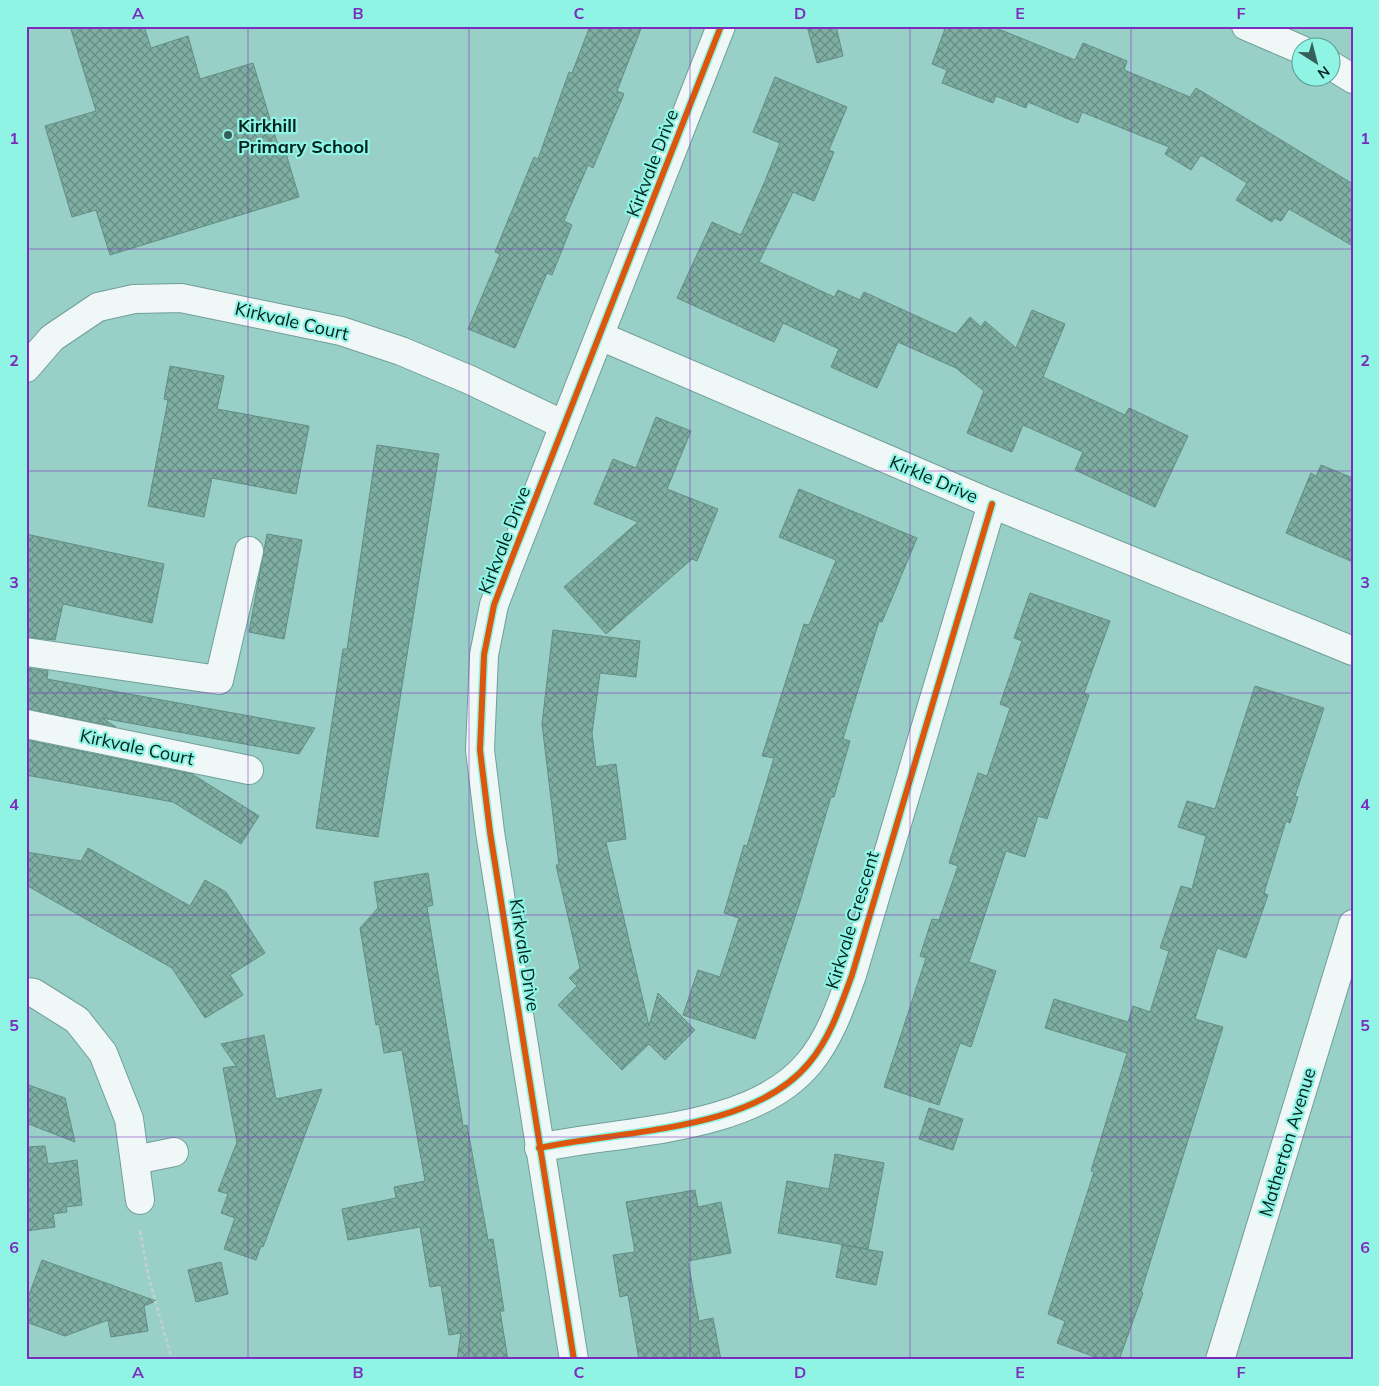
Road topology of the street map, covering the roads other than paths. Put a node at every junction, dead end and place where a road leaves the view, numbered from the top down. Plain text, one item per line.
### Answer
1 (721, 26) edge
2 (1246, 26) edge
3 (1292, 46) edge
4 (1342, 72) edge
5 (1353, 79) edge
6 (600, 336) junction
7 (26, 368) edge
8 (564, 426) junction
9 (992, 504) junction
10 (249, 550) dead end
11 (1353, 651) edge
12 (26, 652) edge
13 (26, 724) edge
14 (249, 770) dead end
15 (1353, 924) edge
16 (26, 992) edge
17 (540, 1148) junction
18 (174, 1152) dead end
19 (135, 1160) junction
20 (140, 1200) road end
21 (574, 1360) edge
22 (1220, 1360) edge

1 - 6 street, Kirkvale Drive
2 - 3 street
4 - 5 street
6 - 8 street, Kirkvale Drive
6 - 9 street, Kirkle Drive
7 - 8 street, Kirkvale Court
8 - 17 street, Kirkvale Drive
9 - 11 street, Kirkle Drive
9 - 17 street, Kirkvale Crescent
10 - 12 street
13 - 14 street, Kirkvale Court
15 - 22 street, Matherton Avenue
16 - 19 street
17 - 21 street, Kirkvale Drive
18 - 19 street
19 - 20 street

